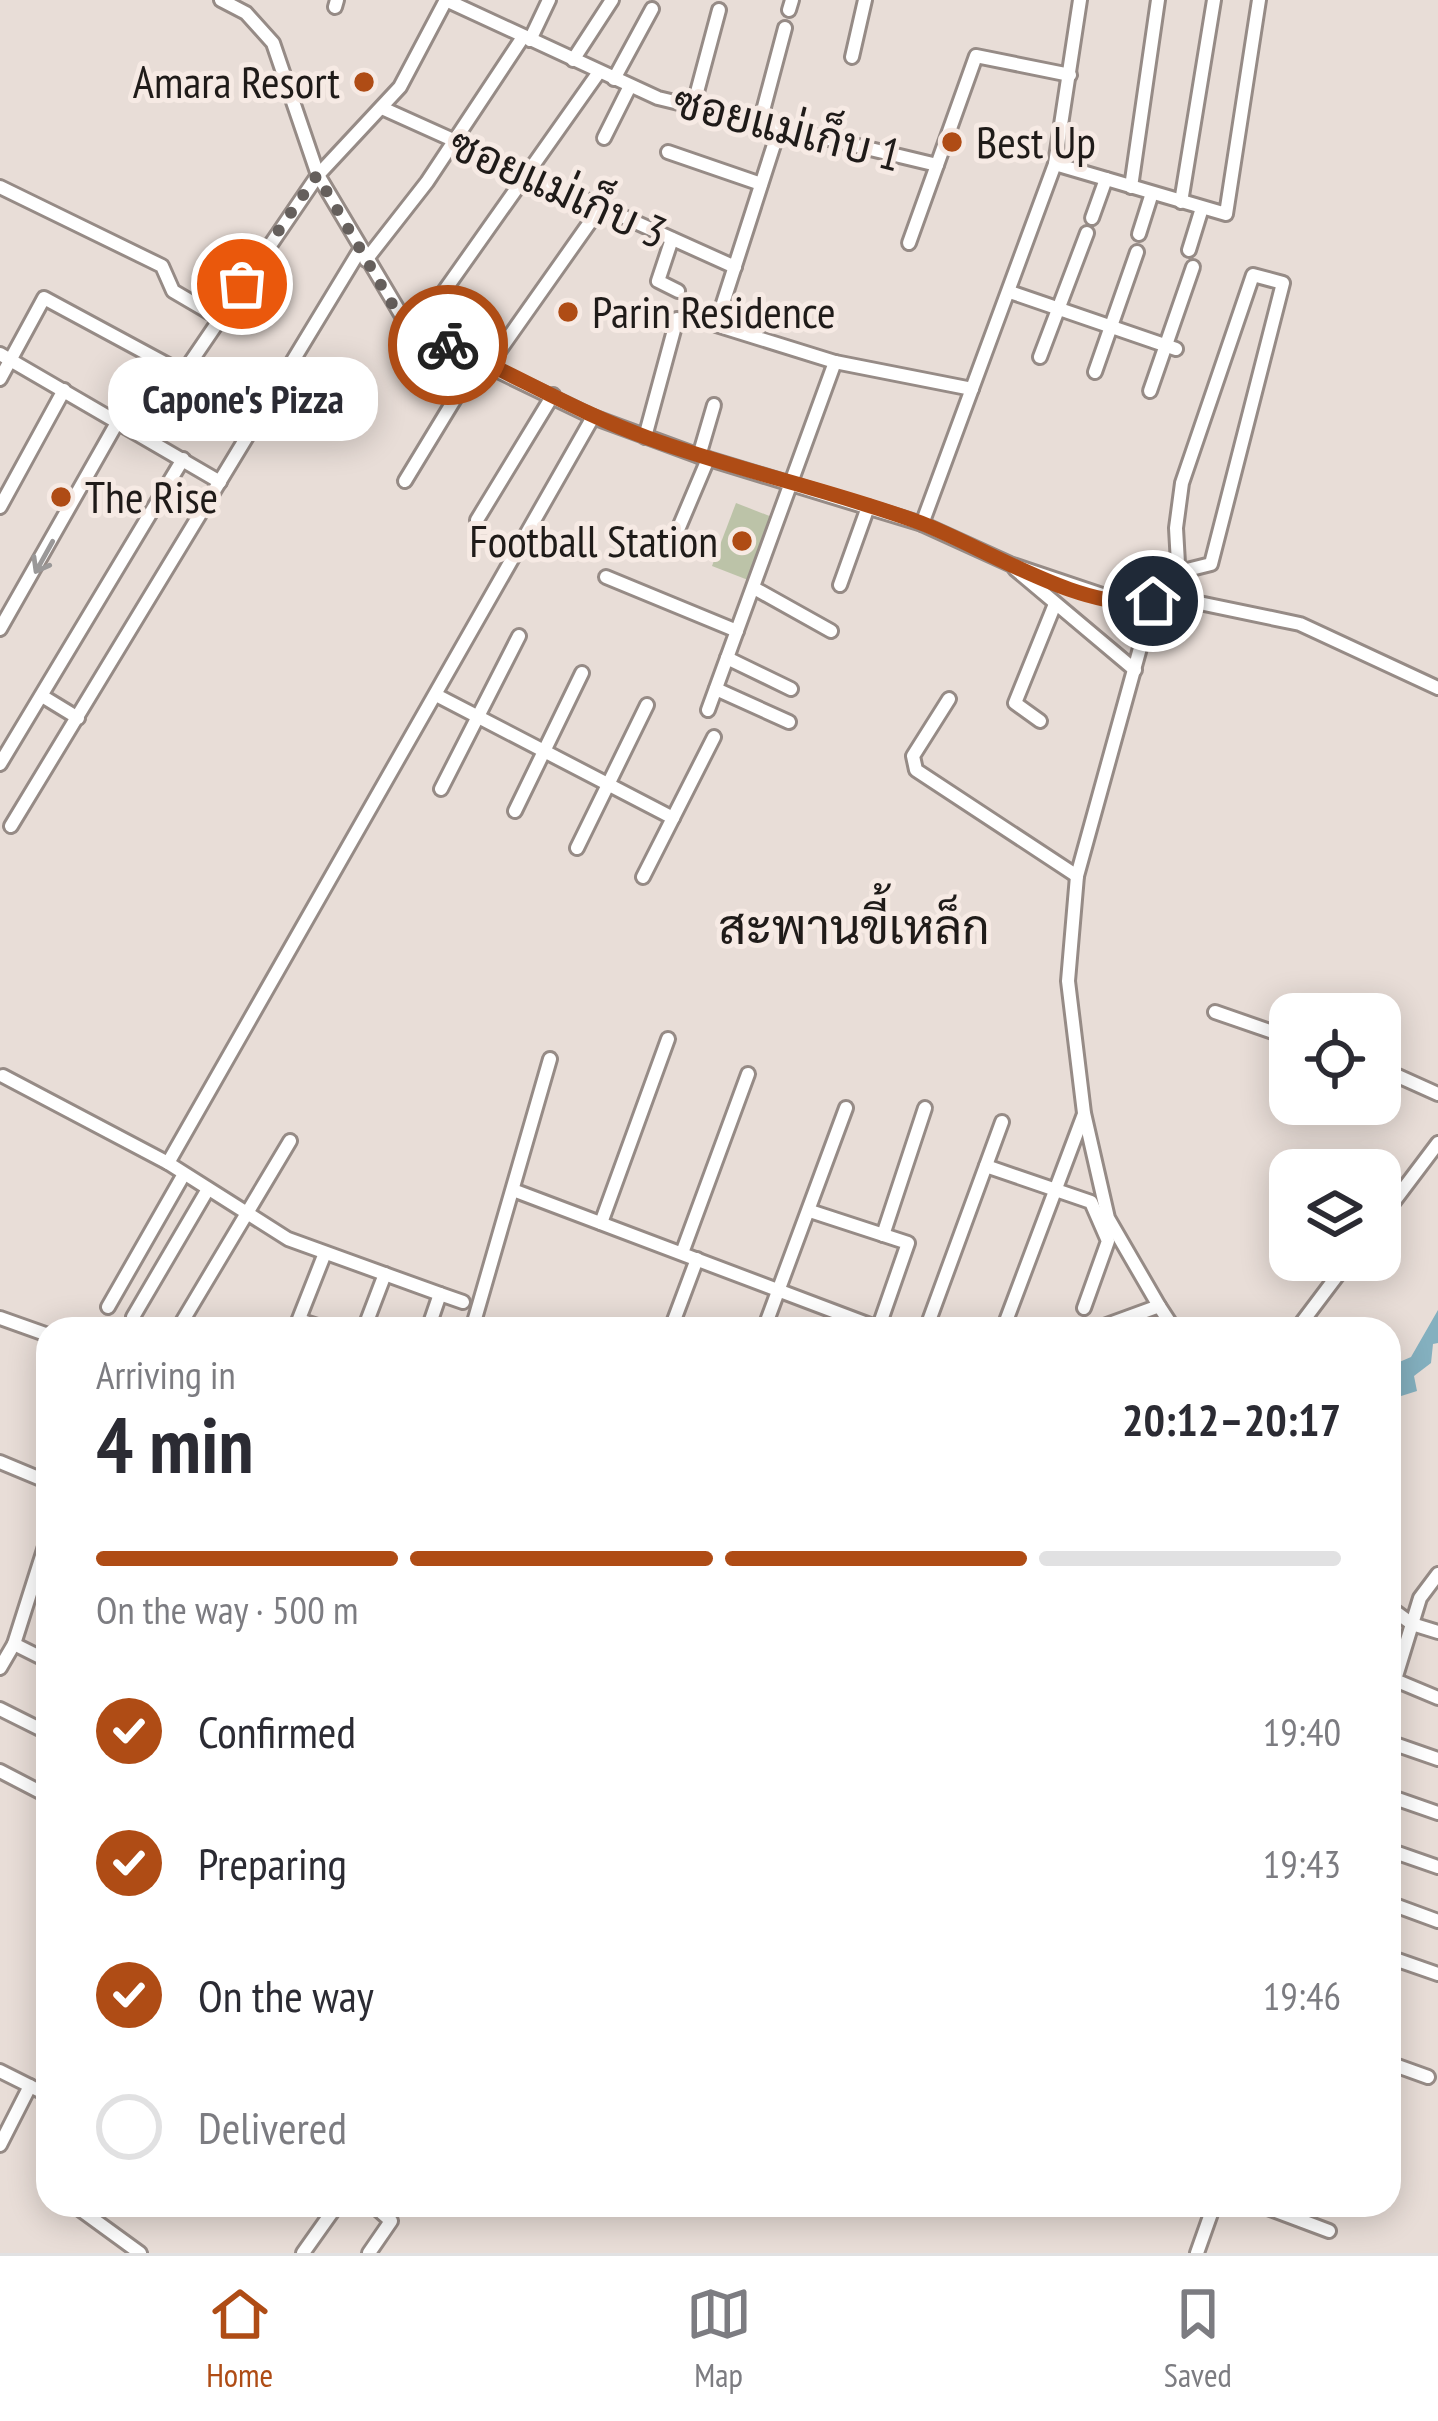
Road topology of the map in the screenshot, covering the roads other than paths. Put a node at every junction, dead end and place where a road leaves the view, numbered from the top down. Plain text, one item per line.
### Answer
1 (221, 0) edge
2 (446, 0) edge
3 (549, 0) edge
4 (612, 0) edge
5 (865, 0) edge
6 (1080, 0) edge
7 (1158, 0) edge
8 (1214, 0) edge
9 (1259, 0) edge
10 (652, 9) dead end
11 (719, 10) dead end
12 (785, 28) dead end
13 (527, 38) junction
14 (852, 57) dead end
15 (573, 60) junction
16 (599, 72) junction
17 (1070, 75) junction
18 (614, 79) junction
19 (630, 86) junction
20 (693, 107) junction
21 (382, 108) junction
22 (760, 122) junction
23 (780, 127) junction
24 (604, 137) dead end
25 (454, 141) junction
26 (668, 152) dead end
27 (1055, 164) junction
28 (938, 165) junction
29 (525, 174) junction
30 (317, 175) junction
31 (1106, 179) junction
32 (761, 184) junction
33 (0, 187) edge
34 (1131, 187) junction
35 (1153, 193) junction
36 (1181, 202) junction
37 (600, 208) junction
38 (1202, 208) junction
39 (1092, 218) dead end
40 (1087, 233) dead end
41 (1139, 234) dead end
42 (672, 239) junction
43 (909, 243) dead end
44 (1189, 250) dead end
45 (1137, 252) dead end
46 (363, 255) junction
47 (735, 267) junction
48 (1193, 267) dead end
49 (678, 291) dead end
50 (1010, 292) junction
51 (1059, 309) junction
52 (219, 318) junction
53 (677, 319) dead end
54 (1112, 327) junction
55 (416, 331) junction
56 (1170, 347) junction
57 (5, 356) edge
58 (1040, 357) dead end
59 (484, 361) junction
60 (836, 362) junction
61 (1095, 372) dead end
62 (183, 373) junction
63 (0, 379) edge
64 (64, 389) junction
65 (972, 389) junction
66 (1150, 391) dead end
67 (553, 395) junction
68 (714, 405) dead end
69 (593, 417) junction
70 (118, 422) junction
71 (141, 435) junction
72 (646, 437) junction
73 (703, 458) junction
74 (183, 459) junction
75 (405, 481) dead end
76 (220, 482) junction
77 (794, 484) junction
78 (0, 507) edge
79 (868, 507) junction
80 (477, 520) dead end
81 (922, 524) junction
82 (672, 544) dead end
83 (1010, 564) junction
84 (1179, 572) junction
85 (606, 577) dead end
86 (840, 585) dead end
87 (754, 588) junction
88 (1180, 599) junction
89 (1153, 601) junction
90 (1055, 604) junction
91 (3, 620) edge
92 (831, 631) dead end
93 (737, 632) junction
94 (519, 636) dead end
95 (728, 658) junction
96 (1135, 670) junction
97 (583, 673) dead end
98 (1438, 688) edge
99 (716, 689) junction
100 (791, 689) dead end
101 (42, 696) junction
102 (438, 696) junction
103 (949, 699) dead end
104 (647, 705) dead end
105 (708, 710) dead end
106 (78, 718) junction
107 (477, 719) junction
108 (1040, 721) dead end
109 (789, 722) dead end
110 (714, 736) dead end
111 (544, 753) junction
112 (0, 764) edge
113 (608, 785) junction
114 (441, 789) dead end
115 (515, 811) dead end
116 (673, 818) junction
117 (10, 826) dead end
118 (577, 848) dead end
119 (1077, 876) junction
120 (643, 877) dead end
121 (1215, 1012) dead end
122 (1269, 1031) edge
123 (668, 1039) dead end
124 (550, 1059) dead end
125 (748, 1074) dead end
126 (1401, 1077) edge
127 (1, 1080) edge
128 (1438, 1094) edge
129 (846, 1108) dead end
130 (926, 1108) dead end
131 (1084, 1113) junction
132 (1002, 1121) dead end
133 (290, 1141) dead end
134 (1438, 1144) edge
135 (168, 1162) junction
136 (986, 1166) junction
137 (184, 1174) junction
138 (208, 1189) junction
139 (513, 1190) junction
140 (1053, 1190) junction
141 (1401, 1192) edge
142 (810, 1211) junction
143 (246, 1212) junction
144 (601, 1223) junction
145 (883, 1234) junction
146 (325, 1253) junction
147 (682, 1253) junction
148 (697, 1259) junction
149 (385, 1274) junction
150 (1333, 1281) edge
151 (780, 1290) junction
152 (440, 1294) junction
153 (463, 1302) dead end
154 (108, 1306) dead end
155 (1159, 1306) junction
156 (1084, 1308) dead end
157 (134, 1317) dead end
158 (185, 1317) edge
159 (300, 1317) edge
160 (369, 1317) edge
161 (432, 1317) edge
162 (476, 1317) edge
163 (675, 1317) edge
164 (769, 1317) edge
165 (850, 1317) edge
166 (882, 1317) edge
167 (930, 1317) edge
168 (1007, 1317) edge
169 (1129, 1317) edge
170 (1166, 1317) edge
171 (1306, 1317) edge
172 (0, 1318) edge
173 (36, 1331) edge
174 (0, 1462) edge
175 (36, 1477) edge
176 (1438, 1574) edge
177 (36, 1575) edge
178 (1401, 1616) edge
179 (1412, 1624) junction
180 (1438, 1632) edge
181 (14, 1644) junction
182 (36, 1655) edge
183 (1401, 1660) edge
184 (0, 1668) edge
185 (1401, 1683) edge
186 (1438, 1699) edge
187 (0, 1709) edge
188 (36, 1727) edge
189 (1401, 1746) edge
190 (1438, 1759) edge
191 (0, 1771) edge
192 (36, 1790) edge
193 (1401, 1800) edge
194 (1438, 1813) edge
195 (1401, 1854) edge
196 (1438, 1868) edge
197 (1401, 1907) edge
198 (1438, 1921) edge
199 (1401, 1961) edge
200 (1438, 1974) edge
201 (1401, 2067) edge
202 (0, 2072) edge
203 (1429, 2077) dead end
204 (30, 2086) junction
205 (36, 2089) edge
206 (0, 2144) edge
207 (90, 2217) edge
208 (328, 2217) edge
209 (386, 2217) edge
210 (1210, 2217) edge
211 (1292, 2217) edge
212 (1329, 2231) dead end
213 (140, 2253) edge
214 (303, 2253) edge
215 (369, 2253) edge
216 (1197, 2253) edge

1 - 30 street
2 - 13 street, ซอยแม่เก็บ 1
2 - 21 street
3 - 13 street
4 - 15 street
5 - 14 street
6 - 17 street
7 - 34 street
8 - 36 street
9 - 38 street
10 - 18 street
11 - 20 street
12 - 22 street
13 - 15 street, ซอยแม่เก็บ 1
13 - 25 street
15 - 16 street, ซอยแม่เก็บ 1
16 - 18 street, ซอยแม่เก็บ 1
16 - 29 street
17 - 27 street
17 - 28 street, ซอยแม่เก็บ 1
18 - 19 street, ซอยแม่เก็บ 1
19 - 20 street, ซอยแม่เก็บ 1
19 - 24 street
20 - 22 street, ซอยแม่เก็บ 1
21 - 25 street, ซอยแม่เก็บ 3
21 - 30 street
22 - 23 street, ซอยแม่เก็บ 1
23 - 28 street, ซอยแม่เก็บ 1
23 - 32 street
25 - 29 street, ซอยแม่เก็บ 3
25 - 46 street
26 - 32 street
27 - 31 street
27 - 50 street
28 - 43 street
29 - 37 street, ซอยแม่เก็บ 3
29 - 55 street
30 - 46 street
30 - 52 street
31 - 34 street
31 - 39 street
32 - 47 street
33 - 52 street
34 - 35 street
35 - 36 street
35 - 41 street
36 - 38 street
37 - 42 street, ซอยแม่เก็บ 3
37 - 59 street
38 - 44 street
40 - 51 street
42 - 47 street, ซอยแม่เก็บ 3
42 - 49 street
45 - 54 street
46 - 55 street
46 - 76 street
47 - 60 street
48 - 56 street
50 - 51 street
50 - 65 street
51 - 54 street
51 - 58 street
52 - 62 street
53 - 72 street
54 - 56 street
54 - 61 street
55 - 59 street
56 - 66 street
57 - 62 street
57 - 63 street
57 - 64 street
59 - 67 street
59 - 75 street
60 - 65 street
60 - 77 street
62 - 71 street
64 - 70 street
64 - 78 street
65 - 81 street
67 - 69 street
67 - 80 street
68 - 73 street
69 - 72 street
69 - 102 street
70 - 71 street
70 -> 91 street
71 - 74 street
72 - 73 street
73 - 77 street
73 - 82 street
74 - 76 street
74 - 101 street
76 - 106 street
77 - 79 street
77 - 87 street
79 - 81 street
79 - 86 street
81 - 83 street
83 - 89 street
83 - 90 street
84 - 84 street
84 - 88 street
85 - 93 street
87 - 92 street
87 - 93 street
88 - 89 street
88 - 98 street
89 - 96 street
90 - 96 street
90 - 108 street
93 - 95 street
94 - 107 street
95 - 99 street
95 - 100 street
96 - 119 street
97 - 111 street
99 - 105 street
99 - 109 street
101 - 106 street
101 - 112 street
102 - 107 street
102 - 135 street
103 - 119 street
104 - 113 street
106 - 117 street
107 - 111 street
107 - 114 street
110 - 116 street
111 - 113 street
111 - 115 street
113 - 116 street
113 - 118 street
116 - 120 street
119 - 131 street
121 - 122 street
123 - 144 street
124 - 139 street
125 - 147 street
126 - 128 street
127 - 135 street
129 - 142 street
130 - 145 street
131 - 140 street
131 - 155 street
132 - 136 street
133 - 143 street
134 - 141 street
135 - 137 street
136 - 140 street
136 - 167 street
137 - 138 street
137 - 154 street
138 - 143 street
138 - 157 street
139 - 144 street
139 - 162 street
140 - 156 street
140 - 168 street
142 - 145 street
142 - 151 street
143 - 146 street
143 - 158 street
144 - 147 street
145 - 166 street
146 - 149 street
146 - 159 street
147 - 148 street
148 - 151 street
148 - 163 street
149 - 152 street
149 - 160 street
150 - 171 street
151 - 164 street
151 - 165 street
152 - 153 street
152 - 161 street
155 - 169 street
155 - 170 street
172 - 173 street
174 - 175 street
176 - 179 street
177 - 181 street
178 - 179 street
179 - 180 street
179 - 183 street
181 - 182 street
181 - 184 street
185 - 186 street
187 - 188 street
189 - 190 street
191 - 192 street
193 - 194 street
195 - 196 street
197 - 198 street
199 - 200 street
201 - 203 street
202 - 204 street
204 - 205 street
204 - 206 street
207 - 213 street
208 - 214 street
209 - 215 street
210 - 216 street
211 - 212 street

